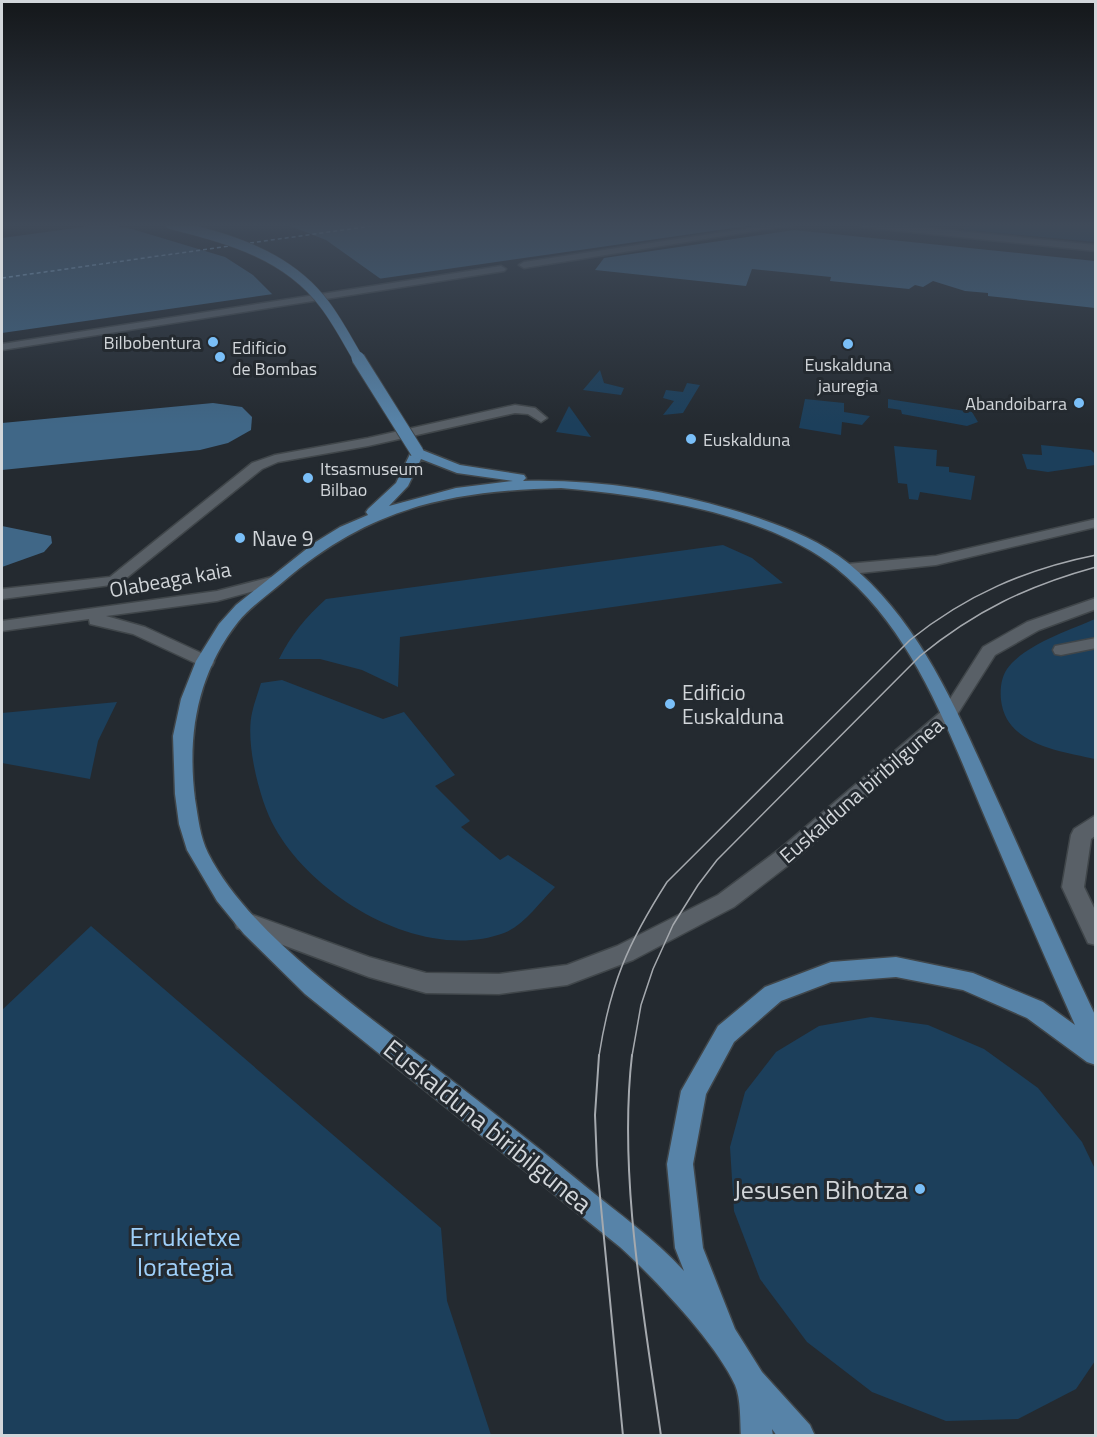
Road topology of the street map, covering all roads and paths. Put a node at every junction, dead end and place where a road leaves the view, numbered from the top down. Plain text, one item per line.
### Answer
1 (312, 291) edge
2 (353, 291) edge
3 (2, 346) edge
4 (541, 418) dead end
5 (417, 452) junction
6 (561, 483) junction
7 (360, 523) junction
8 (1095, 523) edge
9 (847, 569) junction
10 (275, 581) junction
11 (2, 594) edge
12 (1095, 603) edge
13 (70, 618) junction
14 (2, 626) edge
15 (1095, 643) edge
16 (1061, 650) dead end
17 (206, 662) junction
18 (949, 714) junction
19 (1095, 823) edge
20 (244, 921) junction
21 (1095, 936) edge
22 (1094, 1036) edge
23 (724, 1339) junction
24 (751, 1383) junction
25 (758, 1436) edge
26 (799, 1436) edge

1 - 5 main road, bridge
2 - 3 street
4 - 11 street
5 - 6 main road
5 - 7 main road
6 - 7 main road, Euskalduna biribilgunea
6 - 9 main road, Euskalduna biribilgunea
7 - 10 main road, Euskalduna biribilgunea
8 - 9 street
9 - 18 main road, Euskalduna biribilgunea
10 - 13 street, Olabeaga kaia
10 - 17 main road, Euskalduna biribilgunea
12 - 18 street
13 - 14 street, Olabeaga kaia
13 - 17 street, Olabeaga kaia
15 - 16 street
17 - 20 main road, Euskalduna biribilgunea
18 - 20 street, Euskalduna biribilgunea
18 - 22 main road
19 - 21 street
20 - 23 main road, Euskalduna biribilgunea
22 - 23 main road
23 - 24 main road
24 - 25 main road
24 - 26 main road

